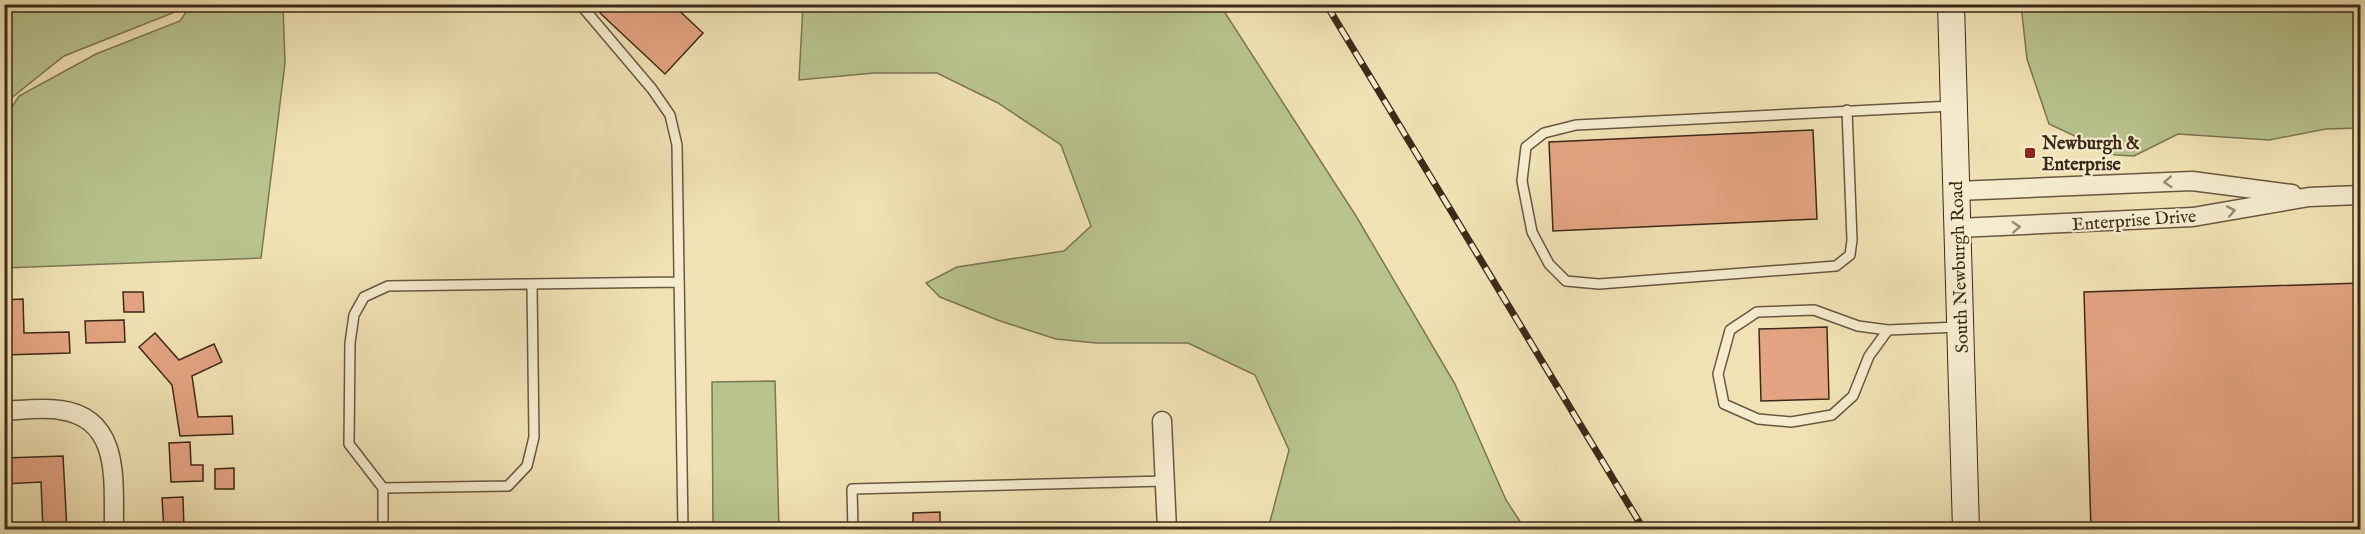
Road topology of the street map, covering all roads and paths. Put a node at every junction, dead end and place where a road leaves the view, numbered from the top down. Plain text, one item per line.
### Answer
1 (580, 4) edge
2 (1951, 4) edge
3 (1955, 105) junction
4 (1847, 110) junction
5 (1957, 191) junction
6 (2361, 195) edge
7 (2309, 197) junction
8 (1958, 228) junction
9 (679, 282) junction
10 (532, 286) junction
11 (1960, 327) junction
12 (1888, 330) junction
13 (4, 411) edge
14 (1162, 421) dead end
15 (1165, 481) junction
16 (382, 488) junction
17 (114, 530) edge
18 (383, 530) edge
19 (683, 530) edge
20 (853, 530) edge
21 (1167, 530) edge
22 (1966, 530) edge

1 - 9 lane
2 - 3 main road, South Newburgh Road
3 - 4 lane
3 - 5 main road, South Newburgh Road
4 - 4 lane
7 -> 5 street, Enterprise Drive
5 - 8 main road, South Newburgh Road
6 - 7 street, Enterprise Drive
8 -> 7 street, Enterprise Drive
8 - 11 main road, South Newburgh Road
9 - 10 lane
9 - 19 lane
10 - 16 lane
10 - 16 lane
11 - 12 lane
11 - 22 main road, South Newburgh Road
12 - 12 lane
13 - 17 street
14 - 15 street
15 - 20 lane
15 - 21 street
16 - 18 lane

